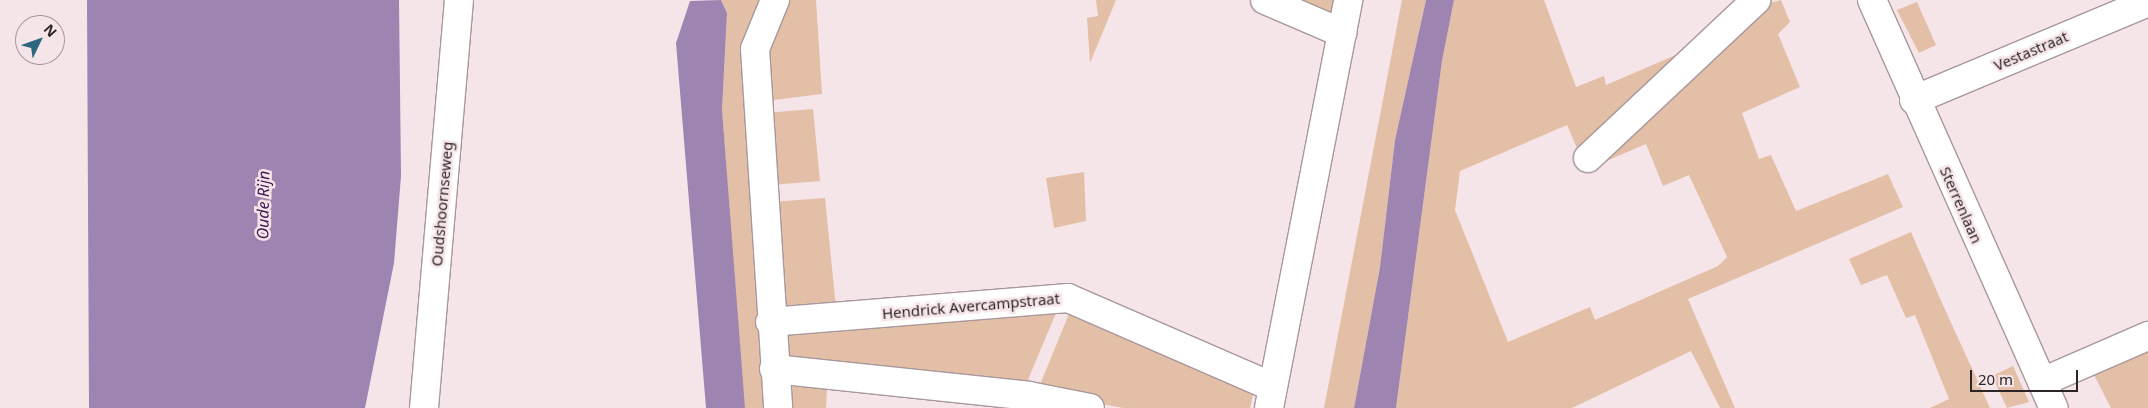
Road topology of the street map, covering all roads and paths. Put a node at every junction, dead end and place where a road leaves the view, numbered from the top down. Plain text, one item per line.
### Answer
1 (459, 0) edge
2 (776, 0) edge
3 (1265, 0) edge
4 (1348, 0) edge
5 (1756, 0) edge
6 (1872, 0) edge
7 (2148, 2) edge
8 (1342, 33) junction
9 (1914, 100) junction
10 (1588, 158) dead end
11 (770, 322) junction
12 (2148, 336) edge
13 (774, 369) junction
14 (2042, 382) junction
15 (1271, 398) edge
16 (424, 408) edge
17 (778, 408) edge
18 (1090, 408) edge
19 (2054, 408) edge

1 - 16 street, Oudshoornseweg
2 - 11 street
3 - 8 street
4 - 8 street, Hendrick Avercampstraat
5 - 10 street
6 - 9 street, Sterrenlaan
7 - 9 street, Vestastraat
8 - 15 street, Hendrick Avercampstraat
9 - 14 street, Sterrenlaan
11 - 13 street
11 - 15 street, Hendrick Avercampstraat
12 - 14 street
13 - 17 street
13 - 18 street
14 - 19 street, Sterrenlaan

